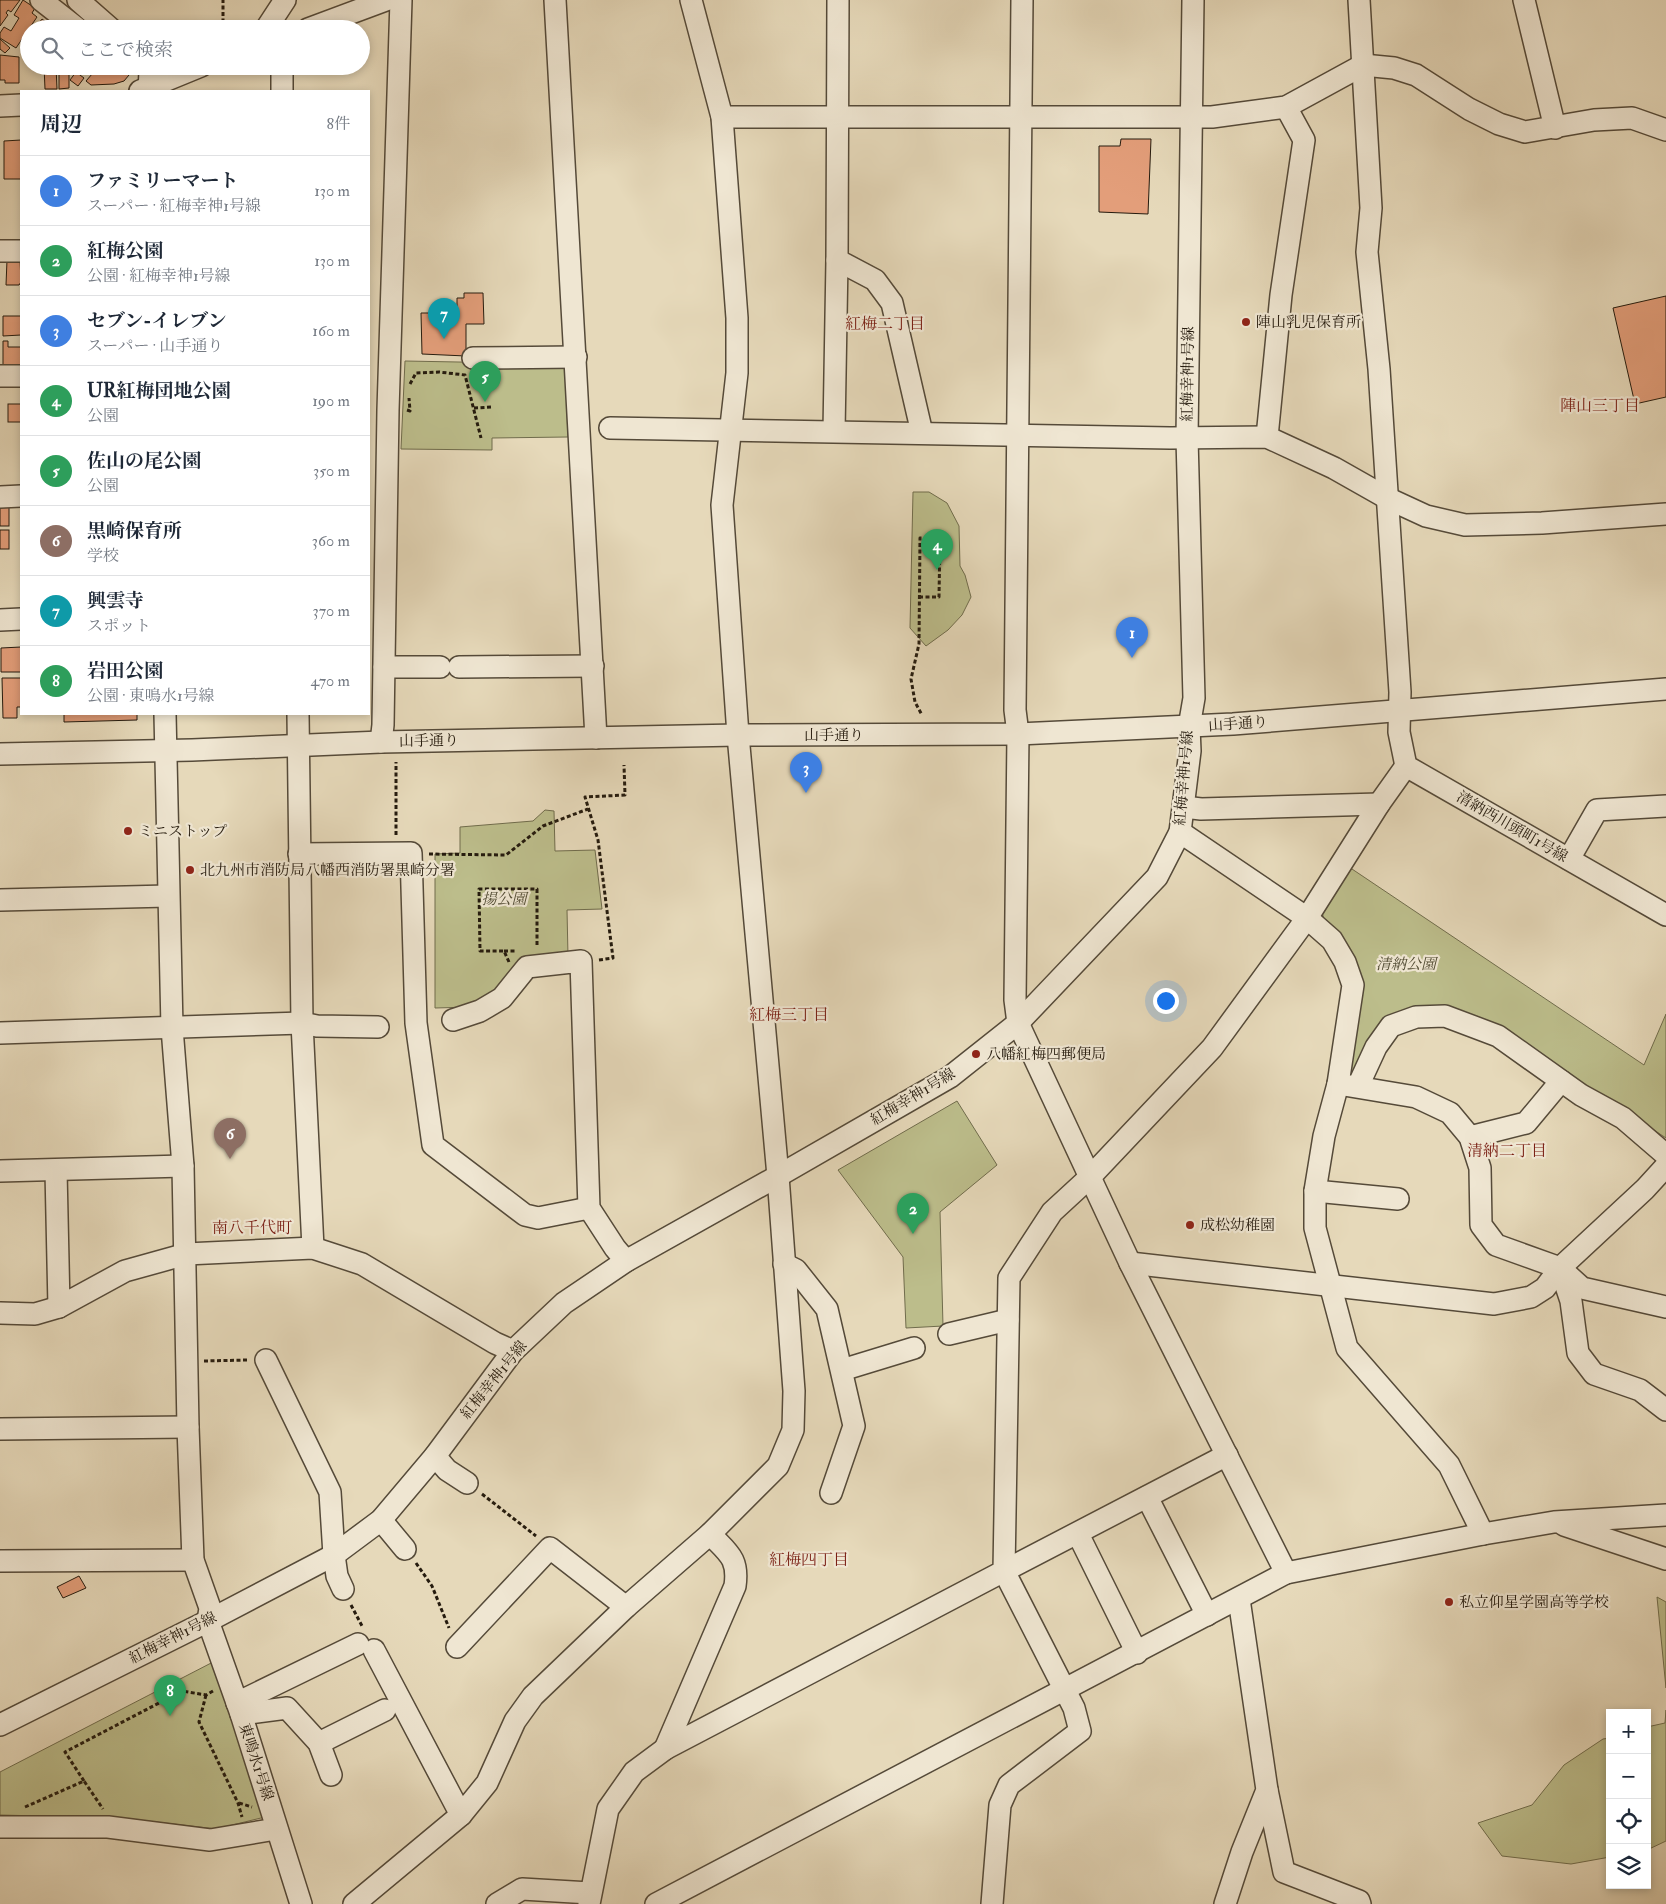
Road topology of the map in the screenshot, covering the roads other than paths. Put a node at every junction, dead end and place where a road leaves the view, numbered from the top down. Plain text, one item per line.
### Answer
1 (40, 0) edge
2 (78, 0) edge
3 (280, 0) edge
4 (285, 0) edge
5 (386, 0) edge
6 (401, 0) edge
7 (555, 0) edge
8 (691, 0) edge
9 (838, 0) edge
10 (1022, 0) edge
11 (1193, 0) edge
12 (1359, 0) edge
13 (1524, 0) edge
14 (66, 20) edge
15 (101, 20) edge
16 (270, 20) edge
17 (272, 20) edge
18 (332, 20) edge
19 (1362, 65) junction
20 (149, 75) edge
21 (180, 75) edge
22 (282, 75) edge
23 (146, 90) edge
24 (282, 90) edge
25 (20, 105) edge
26 (0, 106) edge
27 (1286, 107) junction
28 (837, 116) junction
29 (1192, 116) junction
30 (722, 117) junction
31 (1019, 117) junction
32 (1555, 128) junction
33 (1666, 130) edge
34 (0, 251) edge
35 (20, 251) edge
36 (837, 260) junction
37 (576, 357) junction
38 (474, 358) dead end
39 (0, 376) edge
40 (20, 376) edge
41 (610, 428) dead end
42 (731, 430) junction
43 (834, 431) junction
44 (922, 432) junction
45 (1018, 435) junction
46 (1267, 437) junction
47 (1187, 438) junction
48 (378, 488) edge
49 (20, 496) edge
50 (0, 497) edge
51 (1387, 498) junction
52 (1666, 514) edge
53 (0, 620) edge
54 (20, 620) edge
55 (384, 666) junction
56 (593, 666) junction
57 (1666, 689) edge
58 (1400, 711) junction
59 (165, 715) edge
60 (298, 715) edge
61 (1189, 727) junction
62 (738, 734) junction
63 (1018, 734) junction
64 (596, 738) junction
65 (381, 742) junction
66 (299, 746) junction
67 (167, 751) junction
68 (0, 754) edge
69 (1406, 766) junction
70 (1379, 804) junction
71 (1666, 806) edge
72 (1184, 807) junction
73 (1180, 832) junction
74 (299, 854) junction
75 (1569, 859) junction
76 (168, 896) junction
77 (0, 900) edge
78 (1666, 915) edge
79 (1307, 918) junction
80 (453, 1020) dead end
81 (302, 1023) junction
82 (1018, 1023) junction
83 (378, 1027) dead end
84 (172, 1028) junction
85 (0, 1033) edge
86 (1561, 1081) junction
87 (1348, 1085) junction
88 (1470, 1137) junction
89 (1666, 1155) edge
90 (183, 1166) junction
91 (1666, 1166) edge
92 (0, 1171) edge
93 (56, 1171) junction
94 (778, 1176) junction
95 (1090, 1177) junction
96 (1315, 1191) junction
97 (1398, 1199) dead end
98 (589, 1208) junction
99 (313, 1248) junction
100 (186, 1254) junction
101 (626, 1261) junction
102 (1130, 1263) junction
103 (784, 1264) junction
104 (1560, 1268) junction
105 (1329, 1284) junction
106 (59, 1307) junction
107 (1666, 1307) edge
108 (0, 1313) edge
109 (1008, 1320) junction
110 (949, 1334) dead end
111 (914, 1348) dead end
112 (513, 1351) junction
113 (266, 1360) road end
114 (842, 1370) junction
115 (1666, 1410) edge
116 (188, 1427) junction
117 (0, 1429) edge
118 (1227, 1455) junction
119 (435, 1456) junction
120 (468, 1482) road end
121 (831, 1493) dead end
122 (1147, 1497) junction
123 (1666, 1515) edge
124 (381, 1520) junction
125 (1554, 1522) junction
126 (710, 1534) junction
127 (1078, 1534) junction
128 (1483, 1534) junction
129 (405, 1549) road end
130 (334, 1555) junction
131 (0, 1560) edge
132 (194, 1560) junction
133 (1666, 1560) edge
134 (1004, 1571) junction
135 (1286, 1573) junction
136 (343, 1589) road end
137 (1239, 1599) junction
138 (626, 1607) junction
139 (1207, 1615) junction
140 (208, 1621) junction
141 (457, 1647) road end
142 (1137, 1652) junction
143 (1064, 1691) junction
144 (239, 1708) junction
145 (385, 1710) dead end
146 (0, 1725) edge
147 (319, 1744) junction
148 (665, 1749) junction
149 (331, 1775) dead end
150 (1267, 1790) junction
151 (461, 1815) junction
152 (0, 1827) edge
153 (276, 1829) junction
154 (589, 1898) edge
155 (301, 1904) edge
156 (354, 1904) edge
157 (497, 1904) edge
158 (656, 1904) edge
159 (992, 1904) edge
160 (1225, 1904) edge
161 (1360, 1904) edge

1 - 14 street
2 - 15 street
3 - 16 street
4 - 17 street
5 - 18 street
6 - 48 street
7 - 37 street
8 - 30 street
9 - 28 street
10 - 31 street
11 - 29 street, 紅梅幸神1号線
12 - 19 street
13 - 32 street
19 - 27 street
19 - 32 street
19 - 51 street
20 - 23 street
21 - 23 street
22 - 24 street
25 - 26 street
27 - 29 street
27 - 46 street
28 - 30 street
28 - 31 street
28 - 36 street
29 - 31 street
29 - 47 street, 紅梅幸神1号線
30 - 42 street
31 - 45 street
32 - 33 street
34 - 35 street
36 - 43 street
36 - 44 street
37 - 38 street
37 - 56 street
39 - 40 street
41 - 42 street
42 - 43 street
42 - 62 street
43 - 44 street
44 - 45 street
45 - 47 street
45 - 63 street
46 - 47 street
46 - 51 street
47 - 61 street, 紅梅幸神1号線
48 - 55 street
49 - 50 street
51 - 52 street
51 - 58 street
53 - 54 street
55 - 56 street
55 - 65 street
56 - 64 street
57 - 58 street, 山手通り
58 - 61 street, 山手通り
58 - 69 street
59 - 67 street, 東鳴水1号線
60 - 66 street
61 - 63 street, 山手通り
61 - 72 street, 紅梅幸神1号線
62 - 63 street, 山手通り
62 - 64 street, 山手通り
62 - 94 street
63 - 82 street
64 - 65 street, 山手通り
65 - 66 street, 山手通り
66 - 67 street, 山手通り
66 - 74 street
67 - 68 street, 山手通り
67 - 76 street, 東鳴水1号線
69 - 70 street
69 - 75 street, 清納西川頭町1号線
70 - 72 street
70 - 79 street
71 - 75 street
72 - 73 street, 紅梅幸神1号線
73 - 79 street
73 - 82 street, 紅梅幸神1号線
74 - 81 street
74 - 98 street
75 - 78 street, 清納西川頭町1号線
76 - 77 street
76 - 84 street, 東鳴水1号線
79 - 87 street
79 - 95 street
80 - 98 street
81 - 83 street
81 - 84 street
81 - 99 street
82 - 94 street, 紅梅幸神1号線
82 - 95 street
84 - 85 street
84 - 90 street, 東鳴水1号線
86 - 87 street
86 - 88 street
86 - 89 street
87 - 88 street
87 - 96 street
88 - 104 street
90 - 93 street
90 - 100 street, 東鳴水1号線
91 - 104 street
92 - 93 street
93 - 106 street
94 - 101 street, 紅梅幸神1号線
94 - 103 street
95 - 102 street
95 - 109 street
96 - 97 street
96 - 105 street
98 - 101 street
99 - 100 street
99 - 112 street
100 - 106 street
100 - 116 street, 東鳴水1号線
101 - 112 street, 紅梅幸神1号線
102 - 105 street
102 - 118 street
103 - 114 street
103 - 126 street
104 - 105 street
104 - 107 street
104 - 115 street
105 - 128 street
106 - 108 street
109 - 110 street
109 - 134 street
111 - 114 street
112 - 119 street, 紅梅幸神1号線
113 - 130 street
114 - 121 street
116 - 117 street
116 - 132 street, 東鳴水1号線
118 - 122 street
118 - 135 street
119 - 120 street
119 - 124 street, 紅梅幸神1号線
122 - 127 street
122 - 139 street
123 - 125 street
124 - 129 street
124 - 130 street, 紅梅幸神1号線
125 - 128 street
125 - 133 street
126 - 138 street
126 - 148 street
127 - 134 street
127 - 142 street
128 - 135 street
130 - 136 street
130 - 140 street, 紅梅幸神1号線
131 - 132 street
132 - 140 street, 東鳴水1号線
134 - 143 street
134 - 148 street
135 - 137 street
137 - 139 street
137 - 150 street
138 - 141 street
138 - 151 street
139 - 142 street
140 - 144 street, 東鳴水1号線
140 - 146 street, 紅梅幸神1号線
142 - 143 street
143 - 158 street
143 - 159 street
144 - 147 street
144 - 151 street
144 - 153 street, 東鳴水1号線
145 - 147 street
147 - 149 street
148 - 154 street
150 - 160 street
150 - 161 street
151 - 156 street
152 - 153 street
153 - 155 street, 東鳴水1号線
154 - 157 street

